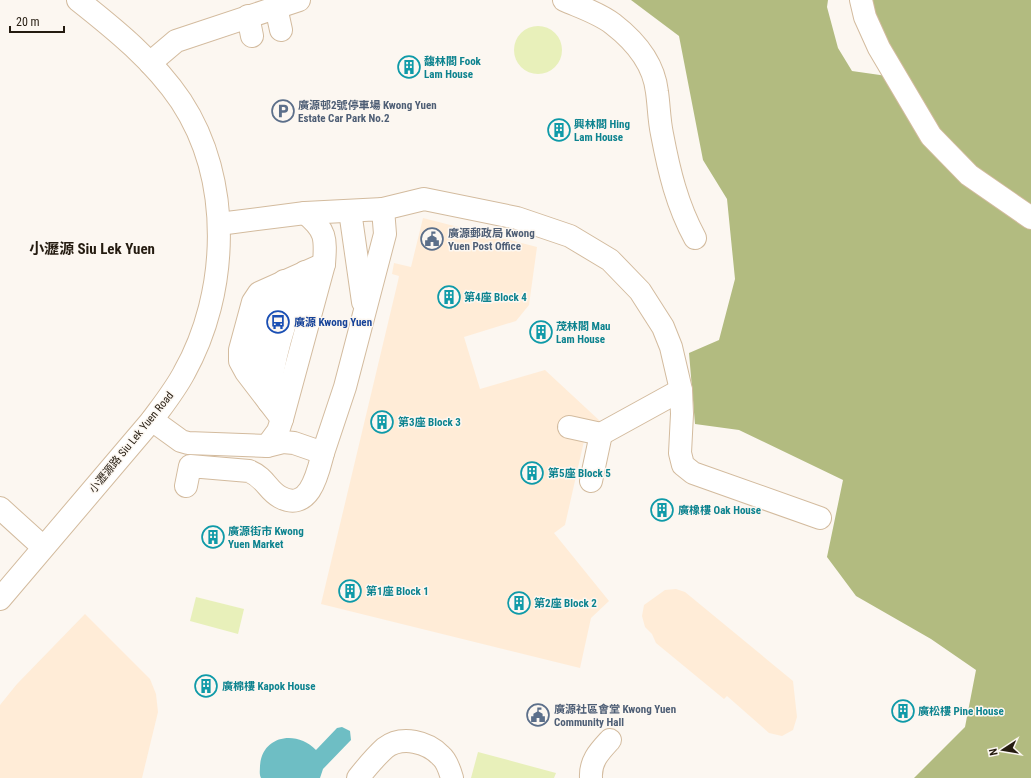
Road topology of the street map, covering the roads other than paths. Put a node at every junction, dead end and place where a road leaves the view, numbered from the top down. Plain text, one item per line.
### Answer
1 (78, 0) edge
2 (299, 0) edge
3 (564, 0) edge
4 (861, 0) edge
5 (276, 7) junction
6 (281, 30) dead end
7 (150, 63) junction
8 (366, 210) junction
9 (305, 213) junction
10 (1031, 218) edge
11 (220, 224) junction
12 (695, 238) dead end
13 (315, 268) junction
14 (364, 311) junction
15 (681, 390) junction
16 (276, 410) junction
17 (152, 420) junction
18 (569, 427) dead end
19 (601, 434) junction
20 (267, 446) junction
21 (323, 453) junction
22 (591, 481) dead end
23 (186, 486) dead end
24 (0, 508) edge
25 (820, 518) dead end
26 (43, 547) junction
27 (0, 599) edge
28 (610, 740) dead end
29 (358, 778) edge
30 (452, 778) edge
31 (591, 778) edge

1 - 7 street, 小瀝源路 Siu Lek Yuen Road
2 - 5 street
3 - 12 street
4 - 10 street
5 - 6 street
5 - 7 street
7 - 11 street, 小瀝源路 Siu Lek Yuen Road
8 - 9 street
8 - 14 street
8 - 14 street
8 - 15 street
9 - 11 street
9 - 13 street
11 - 17 street, 小瀝源路 Siu Lek Yuen Road
13 - 16 street
13 - 16 street
14 - 21 street
15 - 19 street
15 - 25 street
16 - 20 street
17 - 20 street
17 - 26 street, 小瀝源路 Siu Lek Yuen Road
18 - 19 street
19 - 22 street
20 - 21 street
21 - 23 street
24 - 26 street
26 - 27 street, 小瀝源路 Siu Lek Yuen Road
28 - 31 street
29 - 30 street

